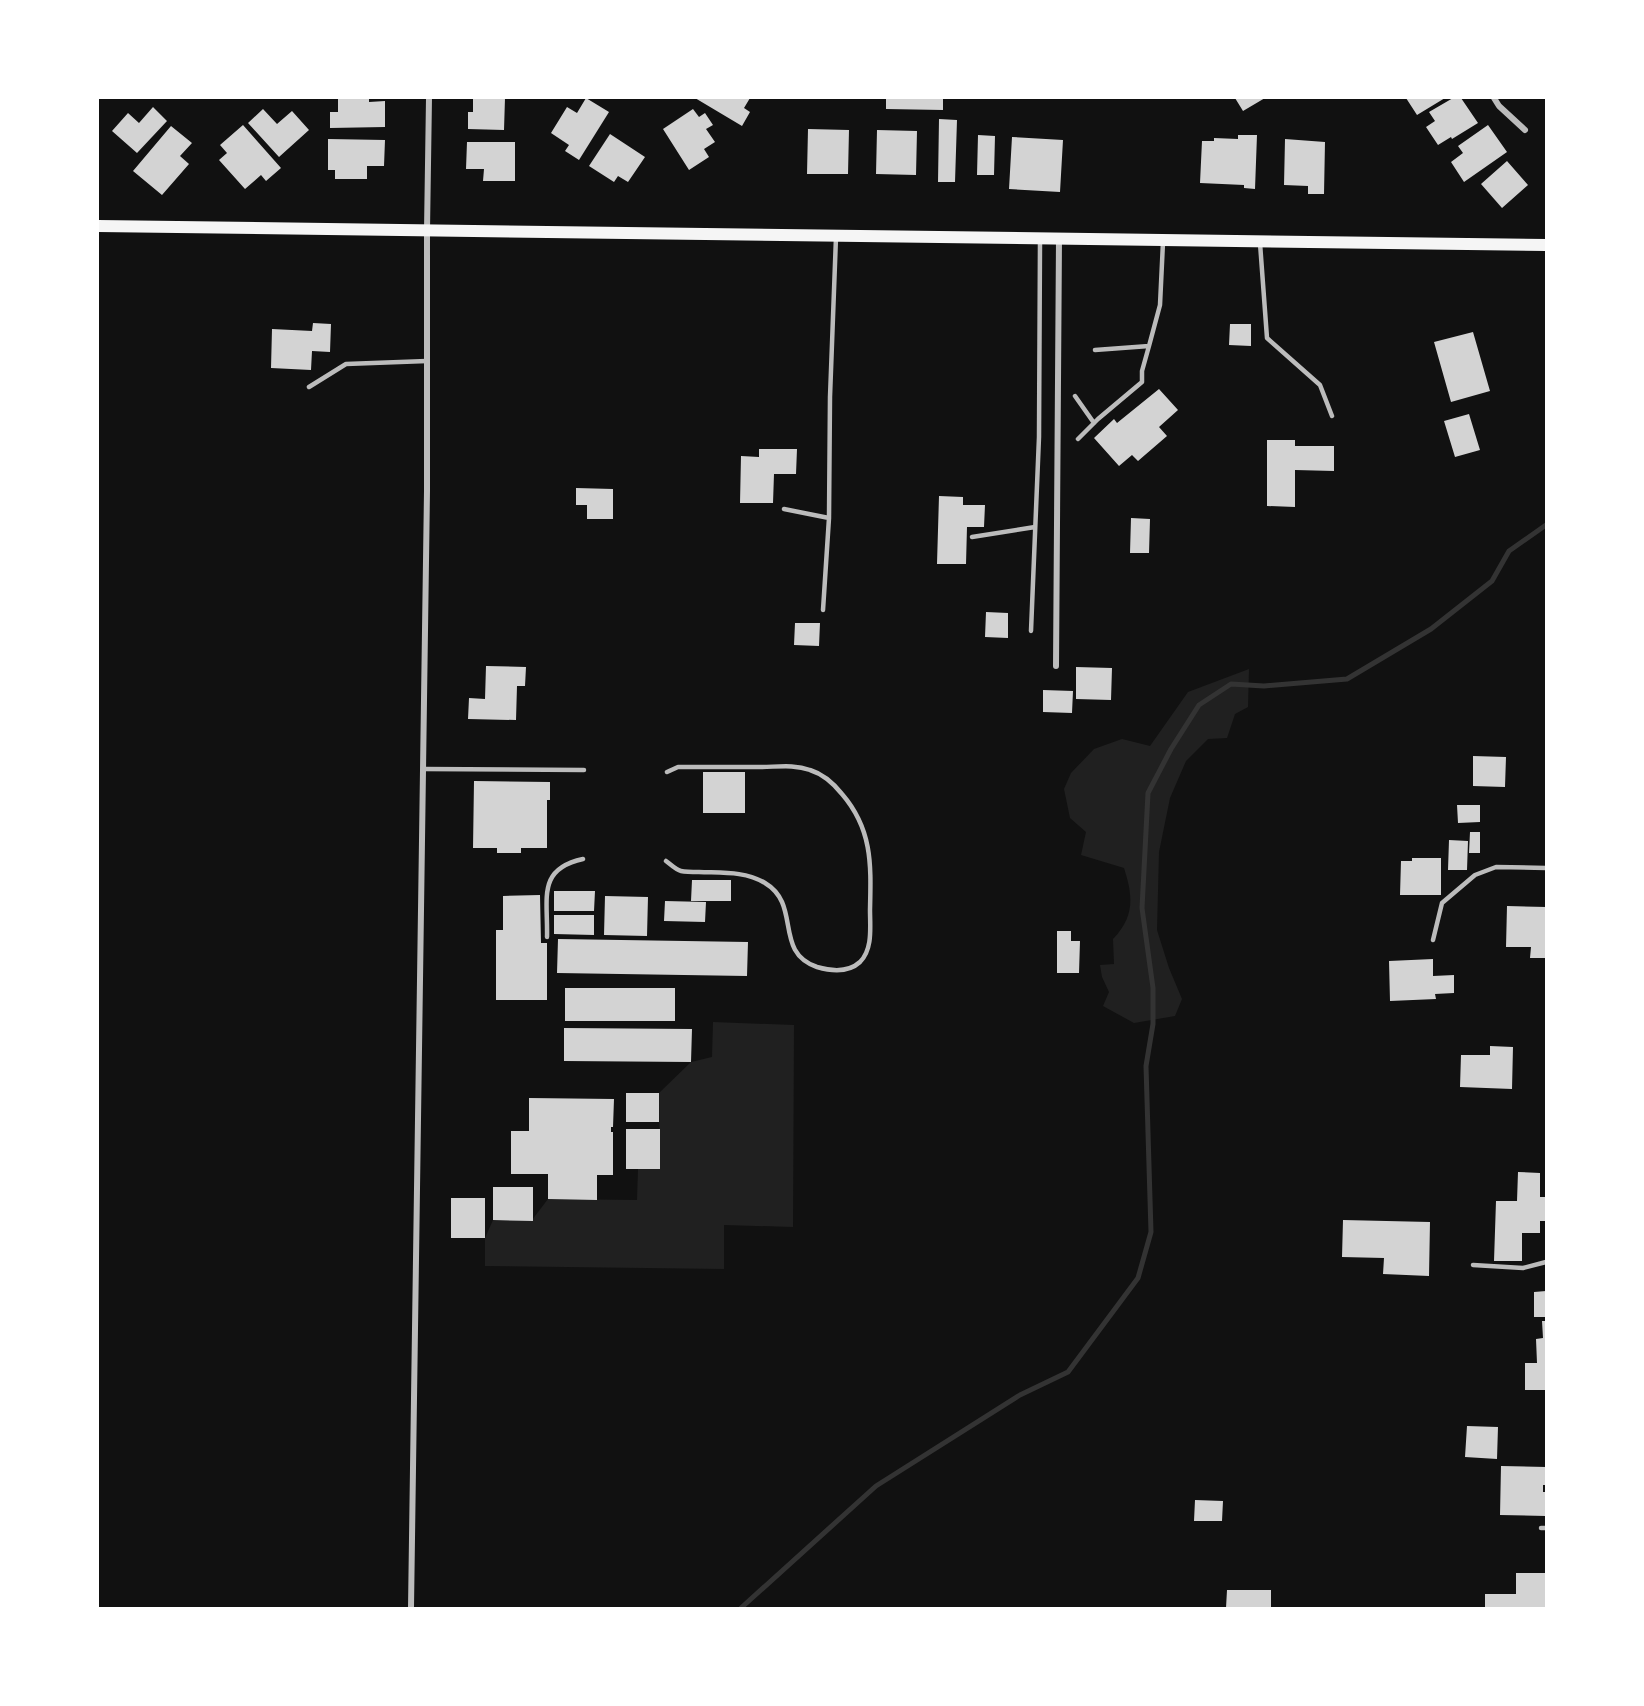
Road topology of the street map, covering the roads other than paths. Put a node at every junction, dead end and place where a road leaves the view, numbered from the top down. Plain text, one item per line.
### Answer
1 (429, 98) edge
2 (1494, 98) edge
3 (1525, 130) dead end
4 (98, 226) edge
5 (427, 230) junction
6 (836, 234) junction
7 (1040, 238) junction
8 (1059, 239) junction
9 (1163, 240) junction
10 (1260, 241) junction
11 (1546, 245) edge
12 (1149, 346) junction
13 (1095, 350) dead end
14 (427, 361) junction
15 (309, 387) dead end
16 (1075, 396) dead end
17 (1332, 416) dead end
18 (1094, 423) junction
19 (1078, 439) dead end
20 (784, 509) dead end
21 (829, 518) junction
22 (1035, 527) junction
23 (972, 537) dead end
24 (823, 610) dead end
25 (1031, 631) dead end
26 (1056, 666) dead end
27 (423, 769) junction
28 (584, 770) dead end
29 (667, 772) dead end
30 (583, 859) dead end
31 (666, 861) dead end
32 (1546, 868) edge
33 (547, 937) dead end
34 (1433, 940) dead end
35 (1546, 1262) edge
36 (1473, 1265) dead end
37 (411, 1608) edge

1 - 5 street
2 - 3 street
4 - 5 main road
5 - 6 main road
5 - 14 street
6 - 7 main road
6 - 21 lane
7 - 8 main road
7 - 22 lane
8 - 9 main road
8 - 26 street
9 - 10 main road
9 - 12 lane
10 - 11 main road
10 - 17 lane
12 - 13 lane
12 - 18 lane
14 - 15 lane
14 - 27 street
16 - 18 lane
18 - 19 lane
20 - 21 lane
21 - 24 lane
22 - 23 lane
22 - 25 lane
27 - 28 lane
27 - 37 street
29 - 31 lane
30 - 33 lane
32 - 34 lane
35 - 36 lane

